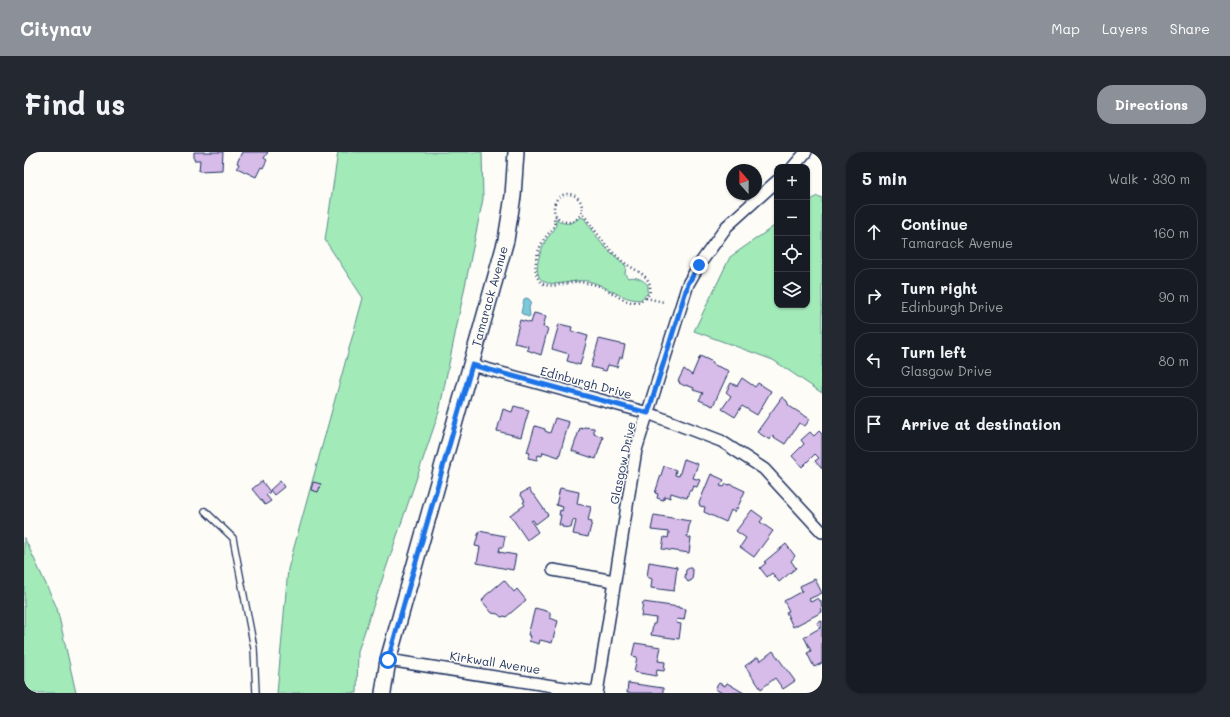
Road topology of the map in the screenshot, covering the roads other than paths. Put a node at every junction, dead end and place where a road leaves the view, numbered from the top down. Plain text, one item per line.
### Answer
1 (516, 152) edge
2 (806, 152) edge
3 (795, 164) edge
4 (774, 184) edge
5 (472, 365) junction
6 (648, 413) junction
7 (205, 511) dead end
8 (822, 532) edge
9 (553, 570) dead end
10 (614, 581) junction
11 (388, 660) junction
12 (256, 693) edge
13 (383, 693) edge
14 (597, 693) edge

1 - 5 main road, Tamarack Avenue
2 - 3 street
4 - 6 street, Glasgow Drive
5 - 6 street, Edinburgh Drive
5 - 11 main road, Tamarack Avenue
6 - 8 street, Edinburgh Drive
6 - 10 street, Glasgow Drive
7 - 12 lane
9 - 10 street
10 - 14 street, Glasgow Drive
11 - 13 main road, Tamarack Avenue
11 - 14 street, Kirkwall Avenue

